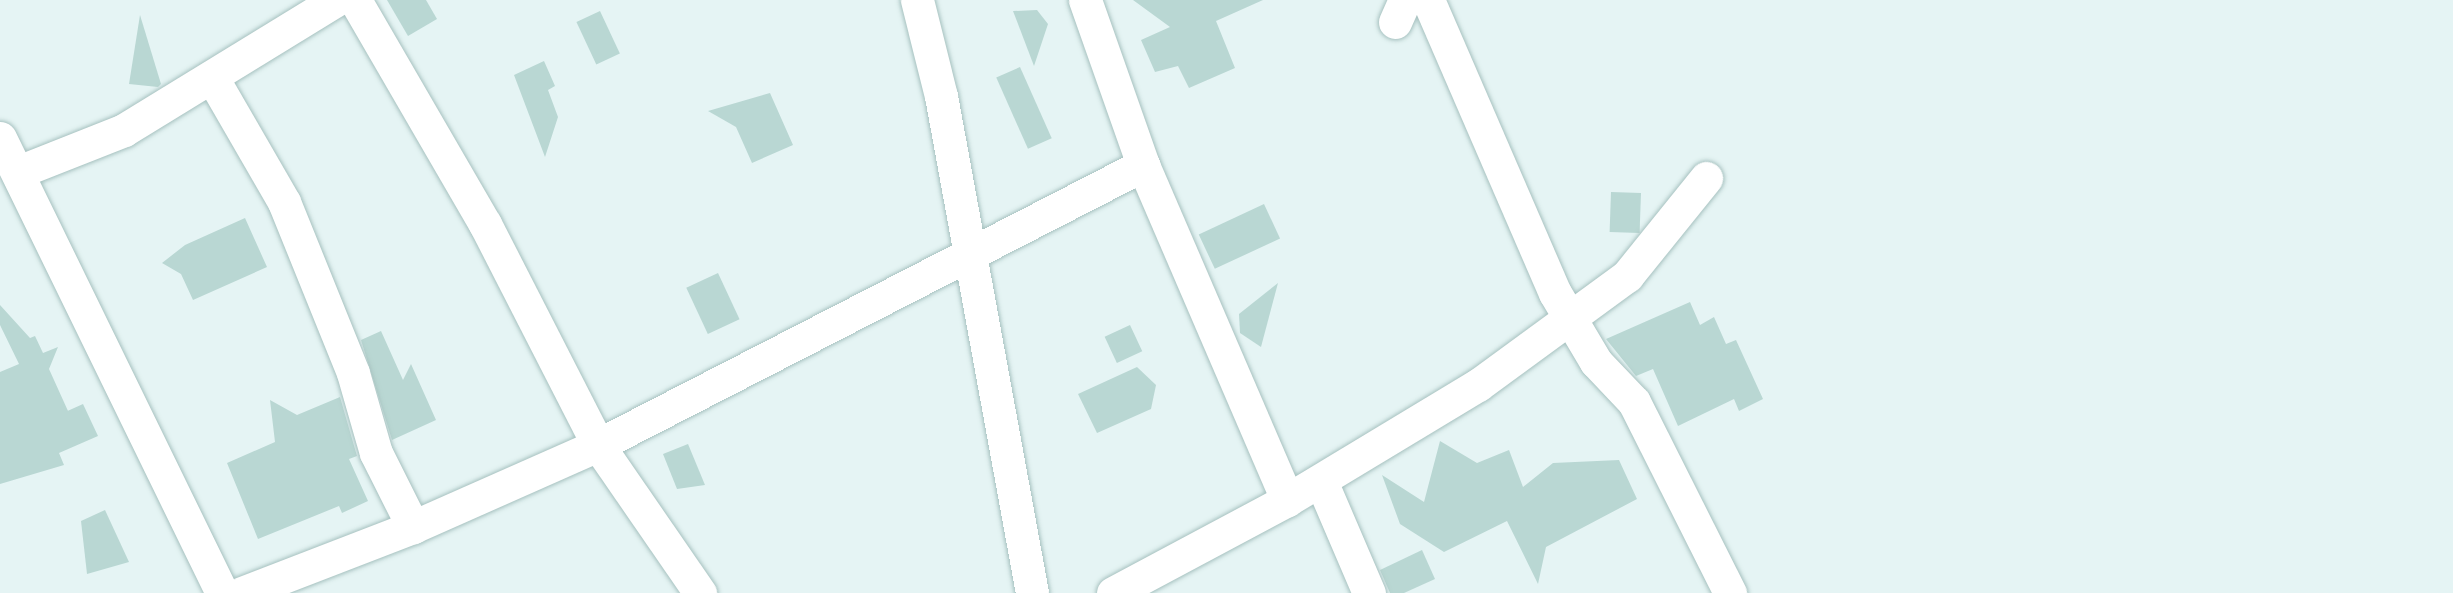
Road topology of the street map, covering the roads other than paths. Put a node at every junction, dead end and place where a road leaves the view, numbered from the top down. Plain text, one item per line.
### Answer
1 (337, 0) edge
2 (355, 0) edge
3 (917, 0) edge
4 (1085, 0) edge
5 (1410, 8) edge
6 (214, 79) junction
7 (0, 138) edge
8 (1143, 165) junction
9 (18, 172) junction
10 (1706, 178) dead end
11 (967, 254) junction
12 (1569, 318) junction
13 (598, 445) junction
14 (1321, 481) junction
15 (1287, 500) junction
16 (413, 527) junction
17 (222, 593) edge
18 (242, 593) edge
19 (700, 593) edge
20 (1032, 593) edge
21 (1113, 593) edge
22 (1368, 593) edge
23 (1730, 593) edge

1 - 6 street
2 - 13 street
3 - 11 street
4 - 8 street
5 - 12 street
6 - 9 street
6 - 16 street
7 - 9 street
8 - 11 street
8 - 15 street
9 - 17 street
10 - 12 street
11 - 13 street
11 - 20 street
12 - 14 street
12 - 23 street
13 - 16 street
13 - 19 street
14 - 15 street
14 - 22 street
15 - 21 street
16 - 18 street

